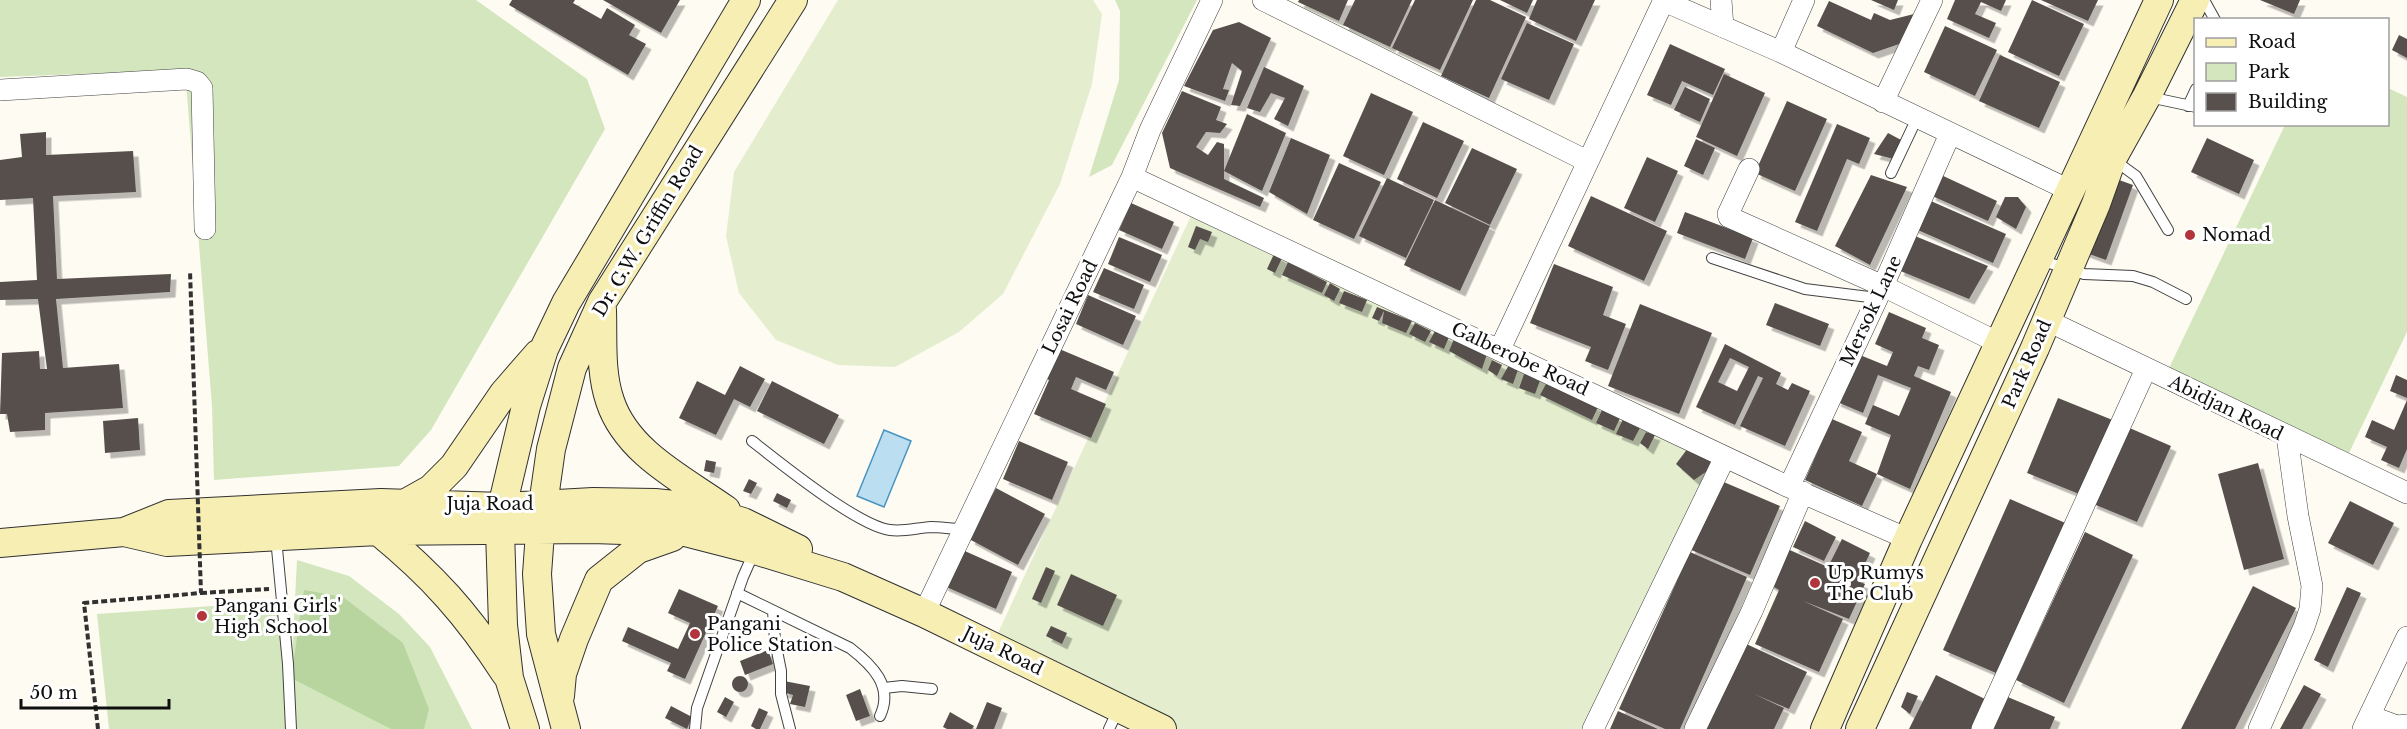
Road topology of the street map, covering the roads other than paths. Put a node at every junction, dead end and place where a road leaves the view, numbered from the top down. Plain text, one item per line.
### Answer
1 (746, 0) edge
2 (793, 0) edge
3 (1212, 0) edge
4 (1263, 0) edge
5 (1664, 0) edge
6 (1720, 0) edge
7 (1804, 0) edge
8 (1932, 0) edge
9 (2158, 0) edge
10 (2195, 0) edge
11 (2204, 0) edge
12 (2214, 18) edge
13 (1724, 27) junction
14 (1781, 52) junction
15 (0, 90) edge
16 (2133, 90) junction
17 (1883, 102) junction
18 (2192, 107) edge
19 (1917, 118) junction
20 (1950, 134) junction
21 (2101, 154) junction
22 (1587, 161) junction
23 (1749, 169) dead end
24 (1891, 173) dead end
25 (1132, 177) junction
26 (2069, 190) junction
27 (204, 230) dead end
28 (2168, 230) dead end
29 (1712, 258) dead end
30 (2038, 259) junction
31 (2068, 270) junction
32 (1880, 292) junction
33 (2186, 299) dead end
34 (602, 302) junction
35 (2046, 320) junction
36 (1999, 343) junction
37 (544, 349) junction
38 (1500, 349) junction
39 (2146, 369) junction
40 (2286, 436) junction
41 (752, 441) dead end
42 (1725, 457) junction
43 (1796, 490) junction
44 (2407, 493) edge
45 (406, 503) junction
46 (541, 517) junction
47 (501, 519) junction
48 (743, 522) junction
49 (963, 529) junction
50 (378, 531) junction
51 (124, 532) junction
52 (685, 532) junction
53 (275, 535) junction
54 (1908, 538) junction
55 (0, 543) edge
56 (755, 550) junction
57 (843, 577) junction
58 (737, 593) junction
59 (773, 610) junction
60 (924, 612) junction
61 (2407, 637) edge
62 (509, 678) junction
63 (884, 688) junction
64 (933, 689) dead end
65 (880, 716) dead end
66 (562, 718) edge
67 (1114, 718) edge
68 (2367, 722) edge
69 (2407, 725) edge
70 (291, 729) edge
71 (525, 729) edge
72 (696, 729) edge
73 (790, 729) edge
74 (1162, 729) edge
75 (1593, 729) edge
76 (1695, 729) edge
77 (1825, 729) edge
78 (1860, 729) edge
79 (1982, 729) edge
80 (2259, 729) edge

1 - 37 main road, Dr. G.W. Griffin Road
2 - 34 main road, Dr. G.W. Griffin Road
3 - 25 street, Losai Road
4 - 22 street
5 - 13 street
5 - 22 street
6 - 13 street
7 - 14 street
8 - 17 street
9 - 16 main road, Park Road
10 - 16 main road, Park Road
11 - 12 lane
13 - 14 street
14 - 17 street
15 - 27 street
16 - 18 lane
16 - 21 main road, Park Road
17 - 19 street
19 - 20 street
19 - 24 lane
20 - 26 street
20 - 32 street, Mersok Lane
21 - 26 main road, Park Road
21 - 28 lane
21 - 31 main road, Park Road
22 - 38 street
23 - 32 street
25 - 38 street, Galberobe Road
25 - 49 street, Losai Road
26 - 30 main road, Park Road
29 - 32 lane
30 - 31 lane
30 - 36 main road, Park Road
31 - 33 lane
31 - 35 main road, Park Road
32 - 36 street
32 - 43 street, Mersok Lane
34 - 46 main road, Dr. G.W. Griffin Road
34 - 48 main road
35 - 39 street, Abidjan Road
35 - 78 main road, Park Road
36 - 54 main road, Park Road
37 - 45 main road
37 - 47 main road, Dr. G.W. Griffin Road
38 - 42 street, Galberobe Road
39 - 40 street, Abidjan Road
39 - 79 street
40 - 44 street, Abidjan Road
40 - 80 street
41 - 49 lane
42 - 43 street, Galberobe Road
42 - 75 street
43 - 54 street, Galberobe Road
43 - 76 street, Mersok Lane
45 - 47 main road, Juja Road
45 - 51 main road, Juja Road
46 - 47 main road, Juja Road
46 - 48 main road, Juja Road
46 - 52 main road, Juja Road
46 - 66 main road, Dr. G.W. Griffin Road
47 - 50 main road, Juja Road
47 - 62 main road, Dr. G.W. Griffin Road
48 - 57 main road, Juja Road
49 - 60 street, Losai Road
50 - 53 main road, Juja Road
50 - 62 main road
51 - 53 main road, Juja Road
51 - 55 main road, Juja Road
52 - 56 main road, Juja Road
52 - 66 main road
53 - 70 lane
54 - 77 main road, Park Road
56 - 57 main road, Juja Road
56 - 58 lane
57 - 60 main road, Juja Road
58 - 59 lane
58 - 72 lane
59 - 63 lane
59 - 73 lane
60 - 67 main road, Juja Road
61 - 68 street
62 - 71 main road, Dr. G.W. Griffin Road
63 - 64 lane
63 - 65 lane
67 - 74 main road, Juja Road
68 - 69 street

